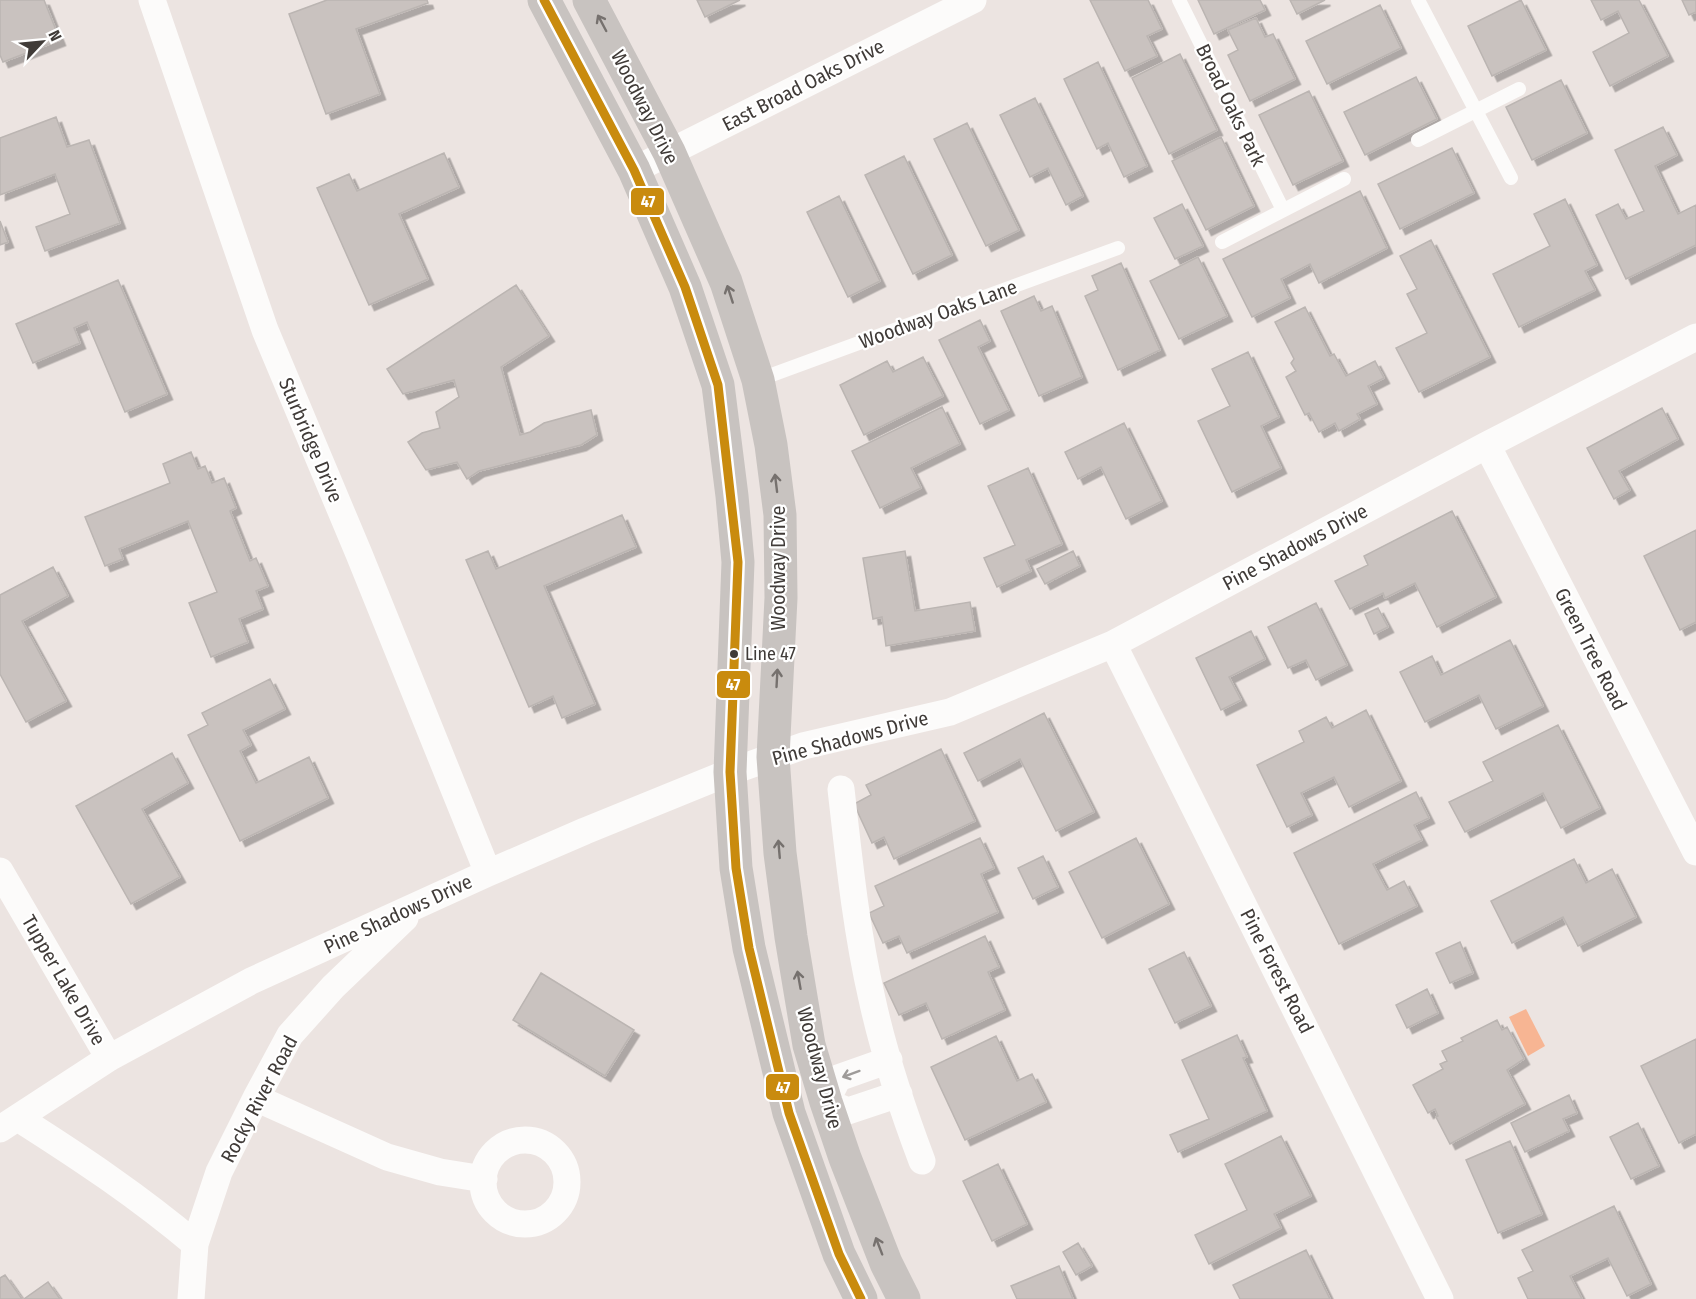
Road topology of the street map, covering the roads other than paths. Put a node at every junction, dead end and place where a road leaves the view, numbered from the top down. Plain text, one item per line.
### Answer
1 (152, 0) edge
2 (544, 0) edge
3 (589, 0) edge
4 (973, 0) edge
5 (1179, 0) edge
6 (1418, 0) edge
7 (1519, 89) dead end
8 (1475, 111) junction
9 (1418, 140) dead end
10 (669, 152) junction
11 (634, 170) junction
12 (1511, 178) dead end
13 (1344, 179) dead end
14 (1283, 210) junction
15 (1222, 242) dead end
16 (1118, 248) dead end
17 (1696, 337) edge
18 (759, 380) junction
19 (1487, 445) junction
20 (736, 616) junction
21 (1113, 644) junction
22 (773, 757) junction
23 (730, 772) junction
24 (842, 789) dead end
25 (1696, 852) edge
26 (0, 871) edge
27 (488, 873) junction
28 (416, 906) junction
29 (109, 1058) junction
30 (889, 1060) junction
31 (899, 1094) junction
32 (256, 1098) junction
33 (826, 1102) junction
34 (789, 1113) junction
35 (9, 1124) edge
36 (922, 1161) dead end
37 (484, 1179) dead end
38 (195, 1244) junction
39 (191, 1299) edge
40 (861, 1299) edge
41 (904, 1299) edge
42 (1440, 1299) edge

1 - 27 street, Sturbridge Drive
2 - 11 main road, Woodway Drive
10 -> 3 main road, Woodway Drive
4 - 10 street, East Broad Oaks Drive
5 - 14 lane, Broad Oaks Park
6 - 8 lane
7 - 8 lane
8 - 9 lane
8 - 12 lane
10 - 11 street, East Broad Oaks Drive
18 -> 10 main road, Woodway Drive
11 - 20 main road, Woodway Drive
13 - 14 lane
14 - 15 lane
16 - 18 lane, Woodway Oaks Lane
17 - 19 street, Pine Shadows Drive
22 -> 18 main road, Woodway Drive
19 - 21 street, Pine Shadows Drive
19 - 25 street, Green Tree Road
20 - 22 main road
20 - 23 main road, Woodway Drive
21 - 22 street, Pine Shadows Drive
21 - 42 street, Pine Forest Road
22 - 23 street, Pine Shadows Drive
33 -> 22 main road, Woodway Drive
23 - 27 street, Pine Shadows Drive
23 - 34 main road, Woodway Drive
24 - 30 street
26 - 29 street, Tupper Lake Drive
27 - 28 street, Pine Shadows Drive
28 - 29 street, Pine Shadows Drive
28 - 32 street, Rocky River Road
29 - 35 street, Pine Shadows Drive
30 - 31 street
30 -> 33 street
31 - 33 street
31 - 36 street
32 - 37 street
32 - 38 street, Rocky River Road
33 - 34 main road
41 -> 33 main road, Woodway Drive
34 - 40 main road, Woodway Drive
35 - 38 street
38 - 39 street, Rocky River Road

